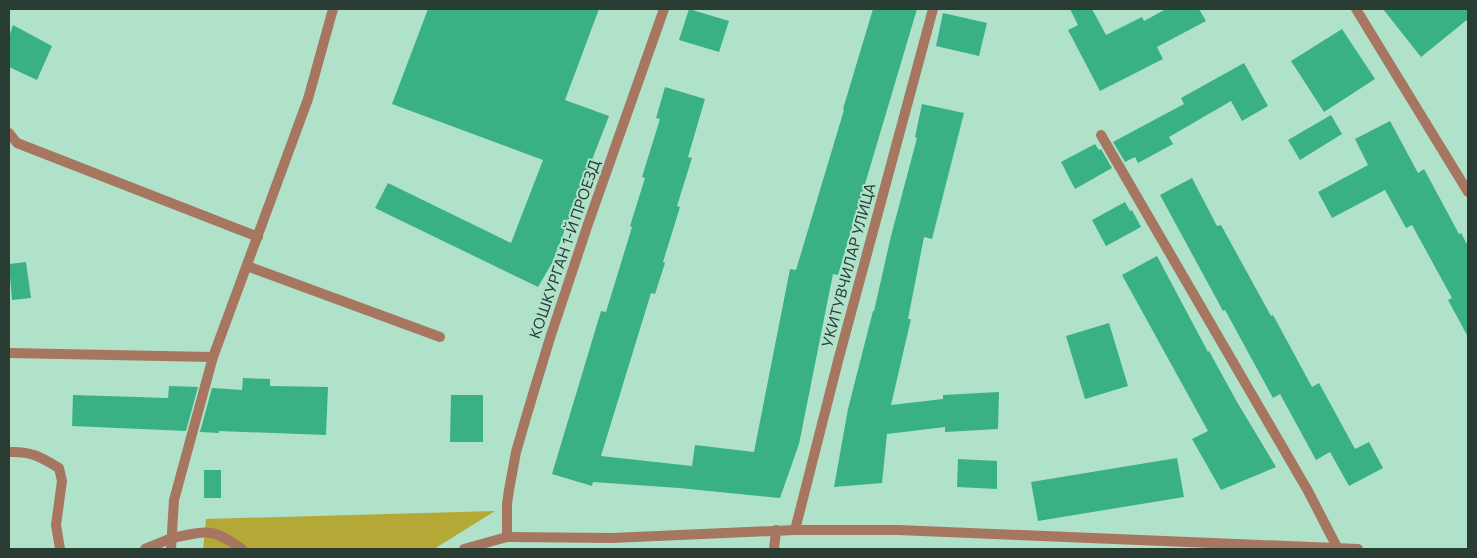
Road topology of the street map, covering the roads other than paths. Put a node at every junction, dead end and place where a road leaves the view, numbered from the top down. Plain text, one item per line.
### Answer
1 (333, 9) edge
2 (664, 9) edge
3 (933, 9) edge
4 (1356, 9) edge
5 (9, 133) edge
6 (1101, 135) dead end
7 (1468, 192) edge
8 (258, 236) junction
9 (247, 266) junction
10 (440, 336) dead end
11 (9, 353) edge
12 (213, 357) junction
13 (9, 452) edge
14 (776, 530) junction
15 (795, 530) junction
16 (507, 537) junction
17 (172, 538) junction
18 (60, 549) edge
19 (145, 549) edge
20 (171, 549) edge
21 (242, 549) edge
22 (464, 549) edge
23 (774, 549) edge
24 (1338, 549) edge
25 (1358, 549) edge

1 - 8 street
2 - 16 street, КОШКУРГАН 1-Й ПРОЕЗД
3 - 15 street, УКИТУВЧИЛАР УЛИЦА
4 - 7 street
5 - 8 street
6 - 24 street
8 - 9 street
9 - 10 street
9 - 12 street
11 - 12 street
12 - 17 street
13 - 18 street
14 - 15 street
14 - 16 street
14 - 23 street
15 - 24 street
16 - 22 street
17 - 19 street
17 - 20 street
17 - 21 street
24 - 25 street

